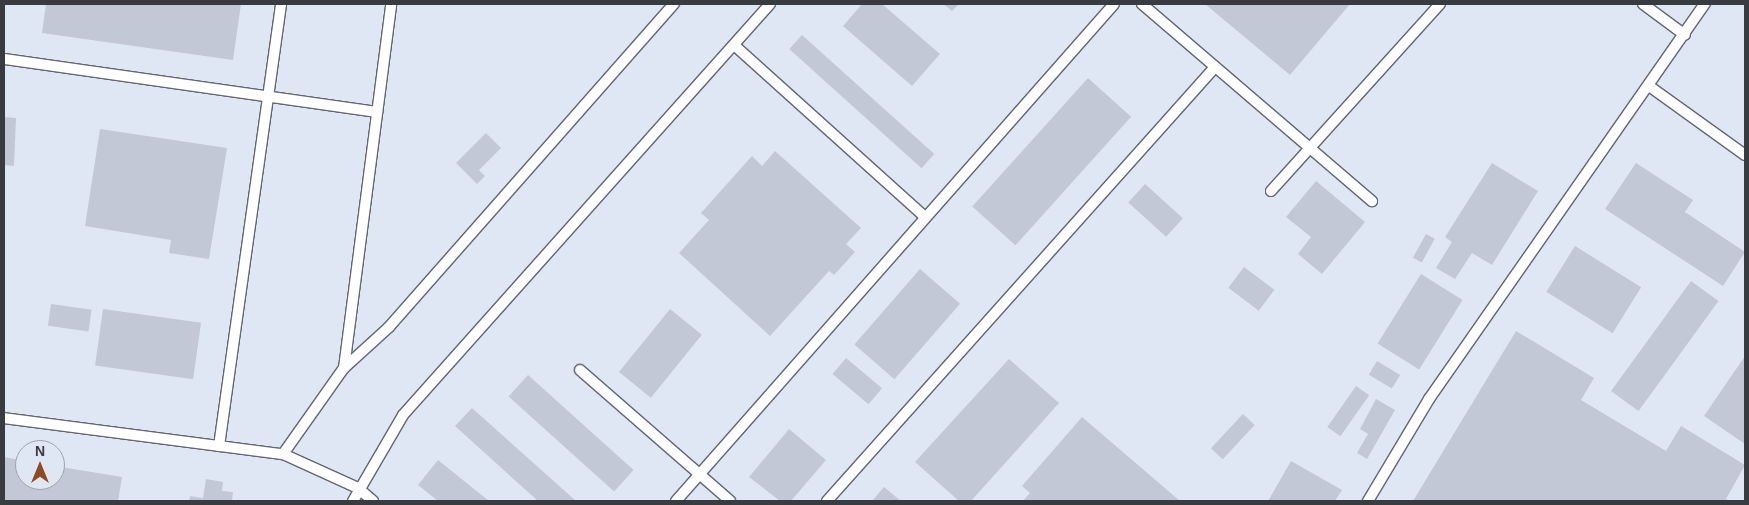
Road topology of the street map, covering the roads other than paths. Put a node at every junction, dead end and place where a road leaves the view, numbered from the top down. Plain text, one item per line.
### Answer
1 (281, 4) edge
2 (390, 4) edge
3 (674, 4) edge
4 (770, 4) edge
5 (1114, 4) edge
6 (1142, 4) edge
7 (1440, 4) edge
8 (1644, 4) edge
9 (1705, 4) edge
10 (1685, 34) junction
11 (734, 45) junction
12 (4, 59) edge
13 (1215, 67) junction
14 (1649, 86) junction
15 (268, 95) junction
16 (377, 112) junction
17 (1310, 148) junction
18 (1745, 155) edge
19 (1272, 191) dead end
20 (1372, 201) dead end
21 (924, 216) junction
22 (344, 368) junction
23 (580, 370) dead end
24 (4, 418) edge
25 (219, 446) junction
26 (283, 454) junction
27 (700, 474) junction
28 (358, 488) junction
29 (353, 501) edge
30 (373, 501) edge
31 (676, 501) edge
32 (730, 501) edge
33 (827, 501) edge
34 (1368, 501) edge

1 - 15 lane
2 - 16 lane
3 - 22 lane
4 - 11 lane
5 - 21 lane
6 - 13 lane
7 - 17 lane
8 - 10 lane
9 - 10 lane
10 - 14 lane
11 - 21 lane
11 - 28 lane
12 - 15 lane
13 - 17 lane
13 - 33 lane
14 - 18 lane
14 - 34 lane
15 - 16 lane
15 - 25 lane
16 - 22 lane
17 - 19 lane
17 - 20 lane
21 - 27 lane
22 - 26 lane
23 - 27 lane
24 - 25 lane
25 - 26 lane
26 - 28 lane
27 - 31 lane
27 - 32 lane
28 - 29 lane
28 - 30 lane

